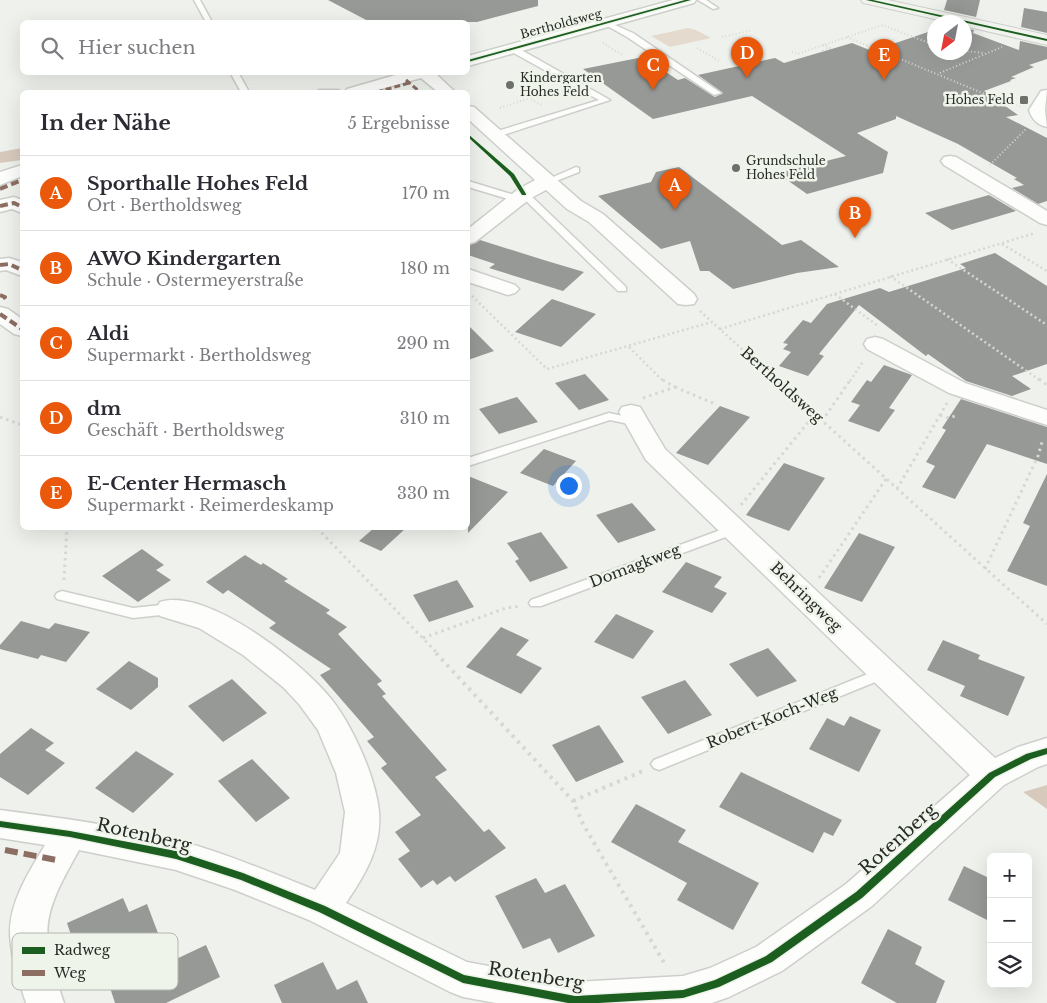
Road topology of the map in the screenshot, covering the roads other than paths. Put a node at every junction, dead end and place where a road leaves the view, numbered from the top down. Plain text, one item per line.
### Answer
1 (197, 0) edge
2 (689, 0) edge
3 (701, 0) edge
4 (868, 0) edge
5 (715, 8) dead end
6 (208, 20) edge
7 (606, 23) junction
8 (1039, 38) edge
9 (512, 49) junction
10 (470, 60) edge
11 (236, 75) edge
12 (418, 75) edge
13 (428, 75) edge
14 (244, 90) edge
15 (361, 90) edge
16 (445, 90) edge
17 (717, 93) dead end
18 (1047, 95) edge
19 (470, 113) edge
20 (1043, 118) edge
21 (494, 135) junction
22 (950, 161) dead end
23 (20, 168) edge
24 (20, 169) edge
25 (576, 170) dead end
26 (0, 171) edge
27 (0, 179) edge
28 (548, 180) junction
29 (470, 184) edge
30 (521, 197) junction
31 (20, 205) edge
32 (0, 206) edge
33 (1042, 226) edge
34 (470, 236) edge
35 (0, 265) edge
36 (20, 269) edge
37 (470, 276) edge
38 (622, 289) dead end
39 (508, 290) dead end
40 (0, 295) edge
41 (686, 299) road end
42 (0, 300) edge
43 (0, 314) edge
44 (20, 328) edge
45 (875, 344) road end
46 (635, 417) joint
47 (1047, 418) edge
48 (470, 461) edge
49 (731, 526) junction
50 (62, 596) road end
51 (536, 603) road end
52 (170, 609) joint
53 (885, 672) junction
54 (1047, 751) edge
55 (660, 764) road end
56 (992, 775) junction
57 (0, 824) edge
58 (70, 834) junction
59 (322, 909) junction
60 (29, 933) edge
61 (41, 990) edge
62 (46, 1003) edge

1 - 6 lane
2 - 7 street, Bertholdsweg
3 - 5 lane
4 - 8 main road
7 - 9 street, Bertholdsweg
7 - 17 lane
9 - 10 street, Bertholdsweg
9 - 21 lane
11 - 14 lane
12 - 15 street
13 - 16 street
18 - 20 street
19 - 21 street
21 - 28 street
22 - 33 street
23 - 26 street
24 - 27 street
25 - 28 lane
28 - 30 street
28 - 41 street
29 - 30 lane
30 - 34 street
30 - 38 lane
31 - 32 street
35 - 36 street
37 - 39 street
40 - 42 street
43 - 44 street
45 - 47 street
46 - 48 lane
46 - 49 street, Behringweg
49 - 51 lane, Domagkweg
49 - 53 street, Behringweg
50 - 52 lane
52 - 59 street
53 - 55 lane, Robert-Koch-Weg
53 - 56 street, Behringweg
54 - 56 street, Rotenberg
56 - 59 street, Rotenberg
57 - 58 street, Rotenberg
58 - 59 street, Rotenberg
58 - 60 street
61 - 62 street

